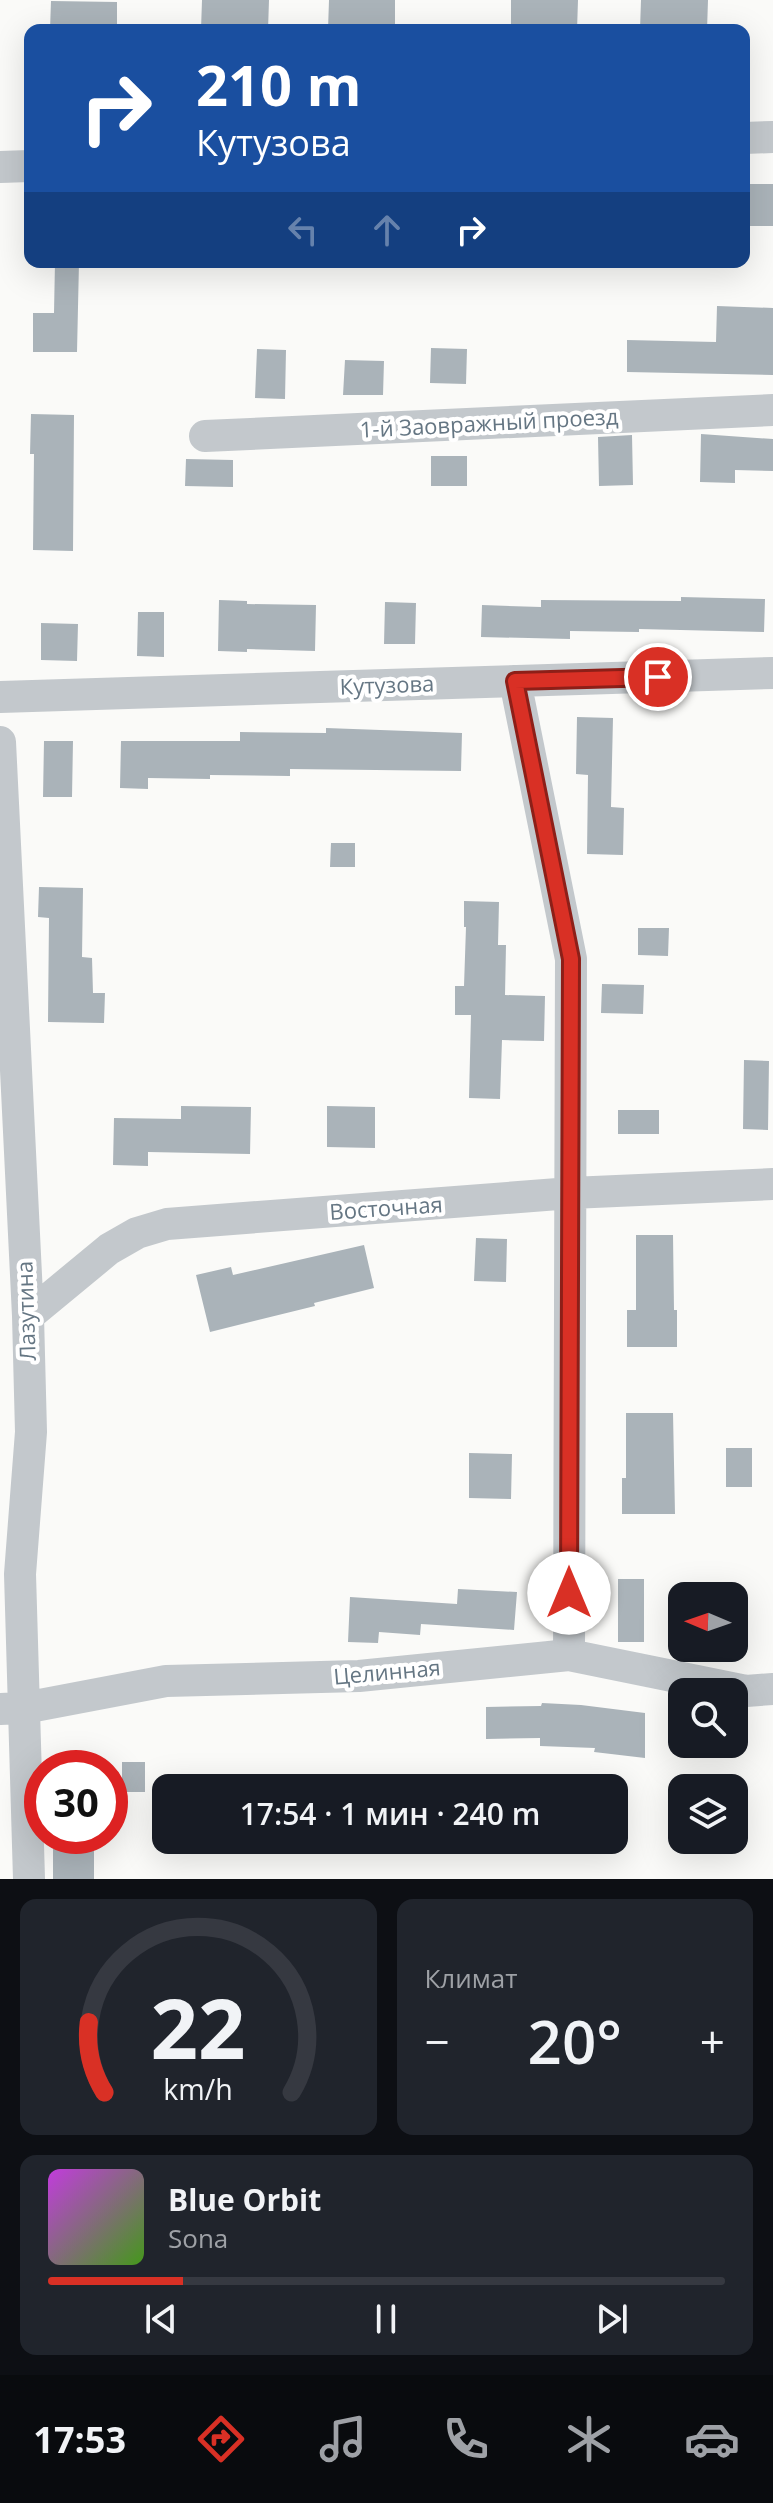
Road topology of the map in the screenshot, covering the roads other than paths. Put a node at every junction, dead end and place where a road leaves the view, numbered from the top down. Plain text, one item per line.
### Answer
1 (773, 137) edge
2 (750, 138) edge
3 (24, 166) edge
4 (0, 167) edge
5 (773, 410) edge
6 (205, 436) dead end
7 (773, 673) edge
8 (515, 681) junction
9 (0, 697) edge
10 (0, 742) edge
11 (773, 1184) edge
12 (571, 1193) junction
13 (28, 1316) junction
14 (10, 1567) edge
15 (569, 1655) junction
16 (773, 1689) edge
17 (12, 1709) edge
18 (29, 1879) edge

1 - 2 street
3 - 4 street
5 - 6 street, 1-й Заовражный проезд
7 - 8 street, Кутузова
8 - 9 street, Кутузова
8 - 12 street
10 - 13 street, Лазутина
11 - 12 street, Восточная
12 - 13 street, Восточная
12 - 15 street
13 - 14 street, Лазутина
14 - 17 street, Лазутина
15 - 16 street, Целинная
15 - 17 street, Целинная
17 - 18 street, Лазутина

